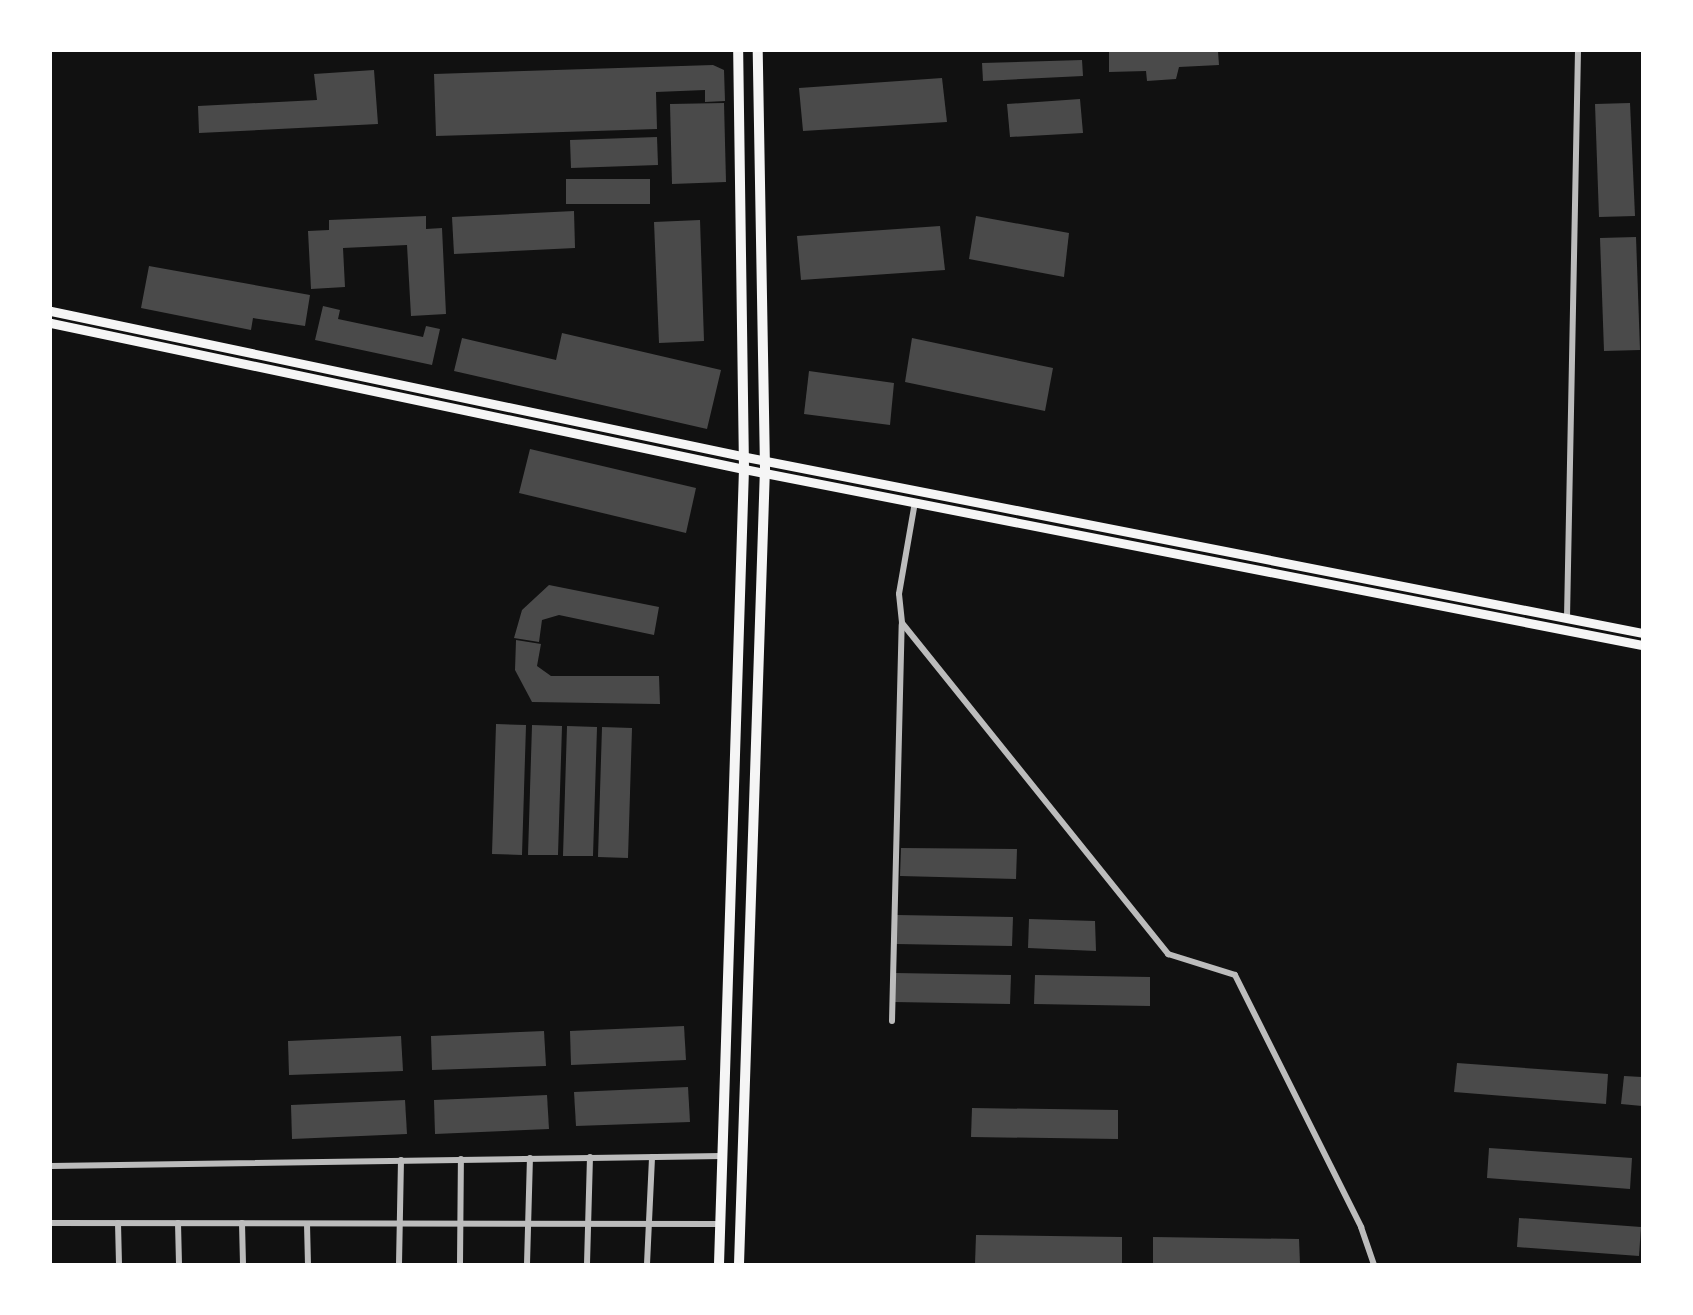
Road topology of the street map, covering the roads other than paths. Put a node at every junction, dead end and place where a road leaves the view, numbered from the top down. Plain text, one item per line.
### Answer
1 (738, 51) edge
2 (758, 51) edge
3 (1578, 51) edge
4 (51, 311) edge
5 (51, 323) edge
6 (744, 456) junction
7 (764, 460) junction
8 (744, 469) junction
9 (764, 472) junction
10 (915, 502) junction
11 (1567, 618) junction
12 (902, 623) junction
13 (1642, 633) edge
14 (1642, 645) edge
15 (892, 1021) dead end
16 (722, 1156) junction
17 (590, 1157) junction
18 (652, 1157) junction
19 (530, 1158) junction
20 (461, 1159) junction
21 (401, 1160) junction
22 (51, 1166) edge
23 (461, 1222) junction
24 (51, 1223) edge
25 (118, 1223) junction
26 (178, 1223) junction
27 (242, 1223) junction
28 (529, 1223) junction
29 (588, 1223) junction
30 (649, 1223) junction
31 (307, 1224) junction
32 (400, 1224) junction
33 (720, 1224) junction
34 (119, 1264) edge
35 (179, 1264) edge
36 (243, 1264) edge
37 (308, 1264) edge
38 (399, 1264) edge
39 (460, 1264) edge
40 (527, 1264) edge
41 (587, 1264) edge
42 (647, 1264) edge
43 (719, 1264) edge
44 (739, 1264) edge
45 (1374, 1264) edge

1 - 6 highway
2 - 7 highway
3 - 11 street
4 - 6 main road
5 - 8 main road
6 - 7 main road
6 - 8 highway
7 - 9 highway
7 - 11 main road
8 - 9 main road
8 - 16 highway
9 - 10 main road
9 - 44 highway
10 - 12 street
10 - 14 main road
11 - 13 main road
12 - 15 street
12 - 45 street
16 - 18 street
16 - 33 highway
17 - 18 street
17 - 19 street
17 - 29 street
18 - 30 street
19 - 20 street
19 - 28 street
20 - 21 street
20 - 23 street
21 - 22 street
21 - 32 street
23 - 28 street
23 - 32 street
23 - 39 street
24 - 25 street
25 - 26 street
25 - 34 street
26 - 27 street
26 - 35 street
27 - 31 street
27 - 36 street
28 - 29 street
28 - 40 street
29 - 30 street
29 - 41 street
30 - 33 street
30 - 42 street
31 - 32 street
31 - 37 street
32 - 38 street
33 - 43 highway

